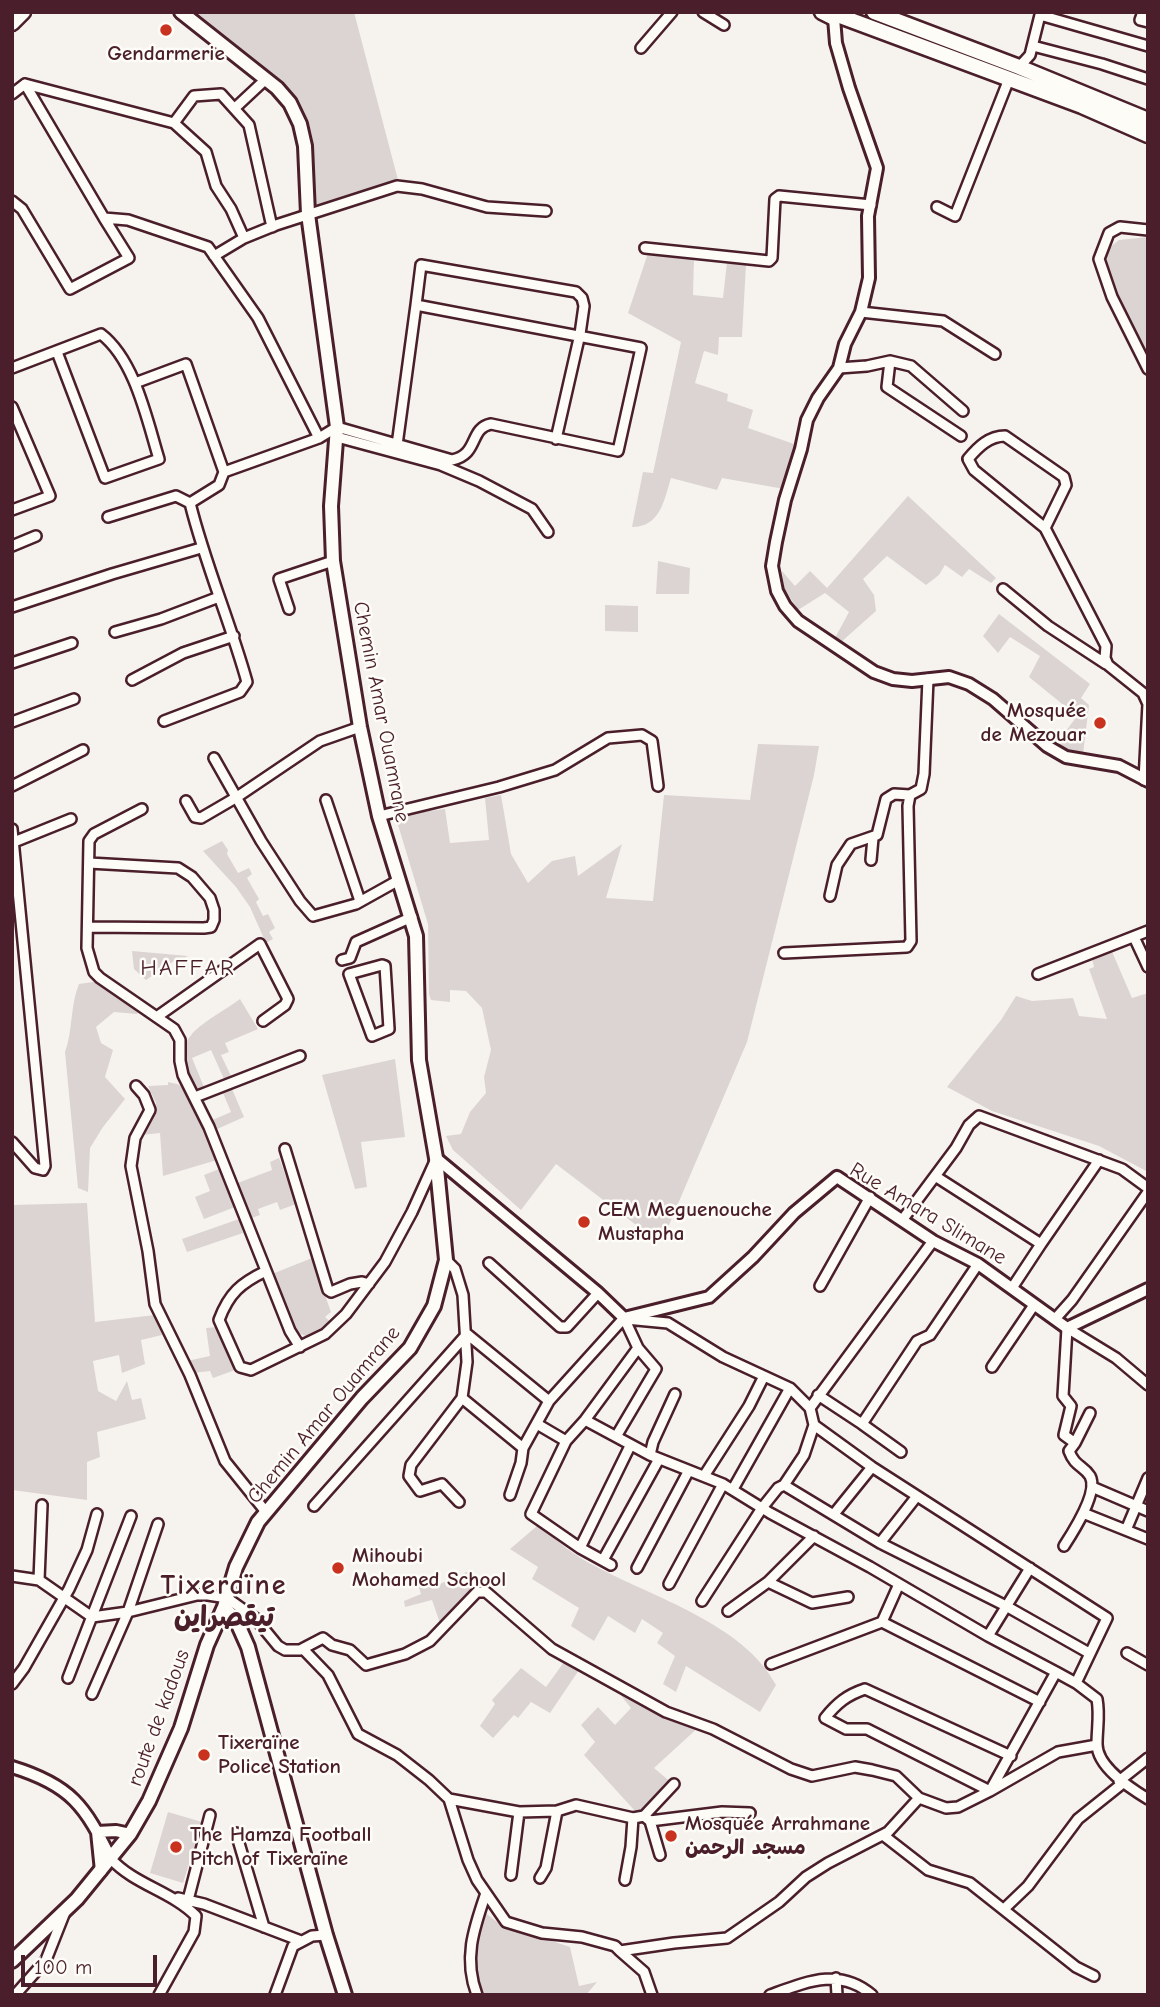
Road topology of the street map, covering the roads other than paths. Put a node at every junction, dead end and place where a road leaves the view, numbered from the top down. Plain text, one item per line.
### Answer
1 (23, 12) edge
2 (181, 12) edge
3 (671, 12) edge
4 (703, 12) edge
5 (874, 12) edge
6 (1143, 12) edge
7 (1044, 14) edge
8 (835, 15) edge
9 (1148, 22) edge
10 (12, 23) edge
11 (724, 25) dead end
12 (1148, 46) edge
13 (1032, 47) junction
14 (641, 48) dead end
15 (1019, 67) junction
16 (266, 79) junction
17 (1009, 79) junction
18 (1148, 79) edge
19 (25, 85) junction
20 (12, 94) edge
21 (235, 108) junction
22 (1148, 120) edge
23 (174, 123) junction
24 (1148, 135) edge
25 (12, 201) edge
26 (871, 205) junction
27 (937, 207) dead end
28 (546, 211) dead end
29 (307, 214) junction
30 (104, 218) junction
31 (276, 225) junction
32 (1148, 230) edge
33 (244, 238) junction
34 (646, 248) dead end
35 (214, 256) junction
36 (416, 305) junction
37 (861, 312) junction
38 (580, 334) junction
39 (57, 352) junction
40 (995, 354) dead end
41 (890, 360) junction
42 (12, 368) edge
43 (839, 368) junction
44 (1148, 369) edge
45 (135, 383) junction
46 (12, 407) edge
47 (962, 411) dead end
48 (337, 432) junction
49 (961, 436) dead end
50 (319, 438) junction
51 (556, 439) junction
52 (397, 445) junction
53 (224, 472) junction
54 (190, 503) junction
55 (12, 510) edge
56 (108, 517) dead end
57 (1045, 528) junction
58 (548, 532) dead end
59 (36, 537) dead end
60 (12, 546) edge
61 (201, 548) junction
62 (333, 561) junction
63 (1003, 589) dead end
64 (219, 597) junction
65 (12, 607) edge
66 (289, 609) dead end
67 (115, 632) dead end
68 (234, 636) junction
69 (72, 643) dead end
70 (12, 663) edge
71 (1108, 665) junction
72 (928, 679) junction
73 (132, 680) dead end
74 (74, 699) dead end
75 (164, 721) dead end
76 (12, 722) edge
77 (360, 727) junction
78 (83, 750) dead end
79 (214, 758) dead end
80 (1146, 780) edge
81 (12, 786) edge
82 (658, 786) dead end
83 (910, 796) junction
84 (237, 797) junction
85 (326, 800) dead end
86 (186, 801) dead end
87 (142, 809) dead end
88 (379, 816) junction
89 (71, 819) dead end
90 (13, 835) edge
91 (873, 838) junction
92 (871, 860) dead end
93 (89, 863) junction
94 (399, 880) junction
95 (15, 887) edge
96 (830, 896) dead end
97 (360, 901) junction
98 (412, 917) junction
99 (88, 927) junction
100 (1148, 931) edge
101 (1134, 936) junction
102 (784, 953) dead end
103 (342, 960) dead end
104 (1148, 967) edge
105 (349, 974) joint
106 (1038, 974) dead end
107 (158, 1016) junction
108 (263, 1021) dead end
109 (299, 1056) dead end
110 (136, 1086) dead end
111 (195, 1097) junction
112 (12, 1142) edge
113 (285, 1149) dead end
114 (436, 1158) junction
115 (1099, 1160) junction
116 (935, 1176) junction
117 (1148, 1190) edge
118 (870, 1197) junction
119 (903, 1219) junction
120 (933, 1241) junction
121 (1041, 1244) junction
122 (446, 1260) junction
123 (489, 1263) dead end
124 (978, 1264) junction
125 (266, 1271) junction
126 (369, 1284) junction
127 (820, 1286) dead end
128 (1012, 1288) junction
129 (1148, 1289) edge
130 (598, 1293) junction
131 (1034, 1305) junction
132 (624, 1318) junction
133 (1055, 1319) junction
134 (1067, 1328) junction
135 (467, 1335) junction
136 (300, 1347) junction
137 (638, 1348) junction
138 (992, 1367) dead end
139 (764, 1376) junction
140 (1148, 1385) edge
141 (790, 1388) junction
142 (675, 1394) dead end
143 (818, 1395) junction
144 (462, 1398) junction
145 (549, 1401) junction
146 (810, 1408) junction
147 (1090, 1413) dead end
148 (585, 1420) junction
149 (537, 1424) junction
150 (862, 1424) junction
151 (814, 1425) junction
152 (617, 1435) junction
153 (566, 1441) junction
154 (1075, 1443) junction
155 (630, 1446) junction
156 (523, 1448) junction
157 (901, 1452) dead end
158 (654, 1457) junction
159 (872, 1467) junction
160 (688, 1472) junction
161 (704, 1476) junction
162 (1148, 1478) edge
163 (723, 1483) junction
164 (784, 1485) junction
165 (1093, 1487) junction
166 (733, 1489) junction
167 (510, 1495) dead end
168 (918, 1496) junction
169 (459, 1502) dead end
170 (42, 1505) dead end
171 (313, 1506) dead end
172 (1136, 1506) junction
173 (762, 1508) junction
174 (266, 1511) junction
175 (1148, 1511) edge
176 (1083, 1513) junction
177 (97, 1514) dead end
178 (834, 1514) junction
179 (131, 1516) dead end
180 (158, 1524) dead end
181 (1126, 1530) junction
182 (814, 1536) junction
183 (1148, 1539) edge
184 (880, 1543) junction
185 (1065, 1546) dead end
186 (580, 1548) junction
187 (637, 1568) dead end
188 (1030, 1568) junction
189 (12, 1576) edge
190 (39, 1580) junction
191 (768, 1582) junction
192 (668, 1584) dead end
193 (900, 1584) junction
194 (848, 1597) dead end
195 (63, 1598) junction
196 (702, 1601) dead end
197 (225, 1603) junction
198 (1006, 1606) junction
199 (728, 1611) dead end
200 (128, 1612) junction
201 (92, 1617) junction
202 (882, 1622) junction
203 (988, 1636) junction
204 (303, 1649) junction
205 (1090, 1653) junction
206 (1126, 1653) dead end
207 (771, 1664) dead end
208 (1148, 1665) edge
209 (1056, 1672) junction
210 (68, 1678) dead end
211 (1076, 1683) junction
212 (12, 1684) edge
213 (92, 1694) dead end
214 (1040, 1702) junction
215 (1097, 1745) junction
216 (1011, 1756) junction
217 (1148, 1758) edge
218 (12, 1767) edge
219 (1121, 1782) junction
220 (674, 1784) dead end
221 (990, 1791) junction
222 (919, 1798) junction
223 (449, 1799) junction
224 (1148, 1799) edge
225 (557, 1811) junction
226 (519, 1812) junction
227 (750, 1813) dead end
228 (210, 1815) dead end
229 (633, 1818) junction
230 (647, 1819) junction
231 (97, 1832) junction
232 (236, 1833) dead end
233 (130, 1834) junction
234 (883, 1835) junction
235 (660, 1855) dead end
236 (111, 1860) junction
237 (102, 1871) junction
238 (511, 1875) dead end
239 (540, 1878) dead end
240 (625, 1880) dead end
241 (485, 1893) junction
242 (173, 1898) junction
243 (188, 1900) junction
244 (1004, 1909) junction
245 (66, 1910) junction
246 (264, 1927) junction
247 (326, 1936) junction
248 (301, 1941) junction
249 (620, 1951) junction
250 (12, 1961) edge
251 (1094, 1976) dead end
252 (836, 1978) junction
253 (15, 1995) edge
254 (159, 1995) edge
255 (275, 1995) edge
256 (345, 1995) edge
257 (477, 1995) edge
258 (652, 1995) edge
259 (770, 1995) edge
260 (837, 1995) edge
261 (872, 1995) edge

1 - 10 highway
2 - 16 main road, Chemin Amar Ouamrane
3 - 14 street
4 - 11 street
5 - 15 highway
6 - 9 street
7 - 12 street
7 - 13 street
8 - 17 highway
8 - 26 street
13 - 15 street
13 - 18 street
15 - 22 highway
16 - 21 street
16 - 29 main road, Chemin Amar Ouamrane
17 - 24 highway
17 - 27 street
19 - 20 street
19 - 23 street
19 - 30 street
21 - 23 street
21 - 31 street
23 - 33 street
25 - 30 street
26 - 34 street
26 - 37 street
28 - 29 street
29 - 31 street
29 - 48 main road, Chemin Amar Ouamrane
30 - 35 street
31 - 33 street
32 - 44 street
33 - 35 street
35 - 50 street
36 - 38 street
36 - 38 street
36 - 52 street
37 - 40 street
37 - 43 street
38 - 51 street
38 - 51 street
39 - 42 street
39 - 45 street
39 - 45 street
41 - 43 street
41 - 47 street
41 - 49 street
43 - 72 street
45 - 53 street
46 - 55 street
48 - 50 street
48 - 52 street
48 - 58 street
48 - 62 main road, Chemin Amar Ouamrane
50 - 53 street
51 - 52 street
53 - 54 street
54 - 56 street
54 - 61 street
57 - 57 street
57 - 71 street
59 - 60 street
61 - 64 street
61 - 65 street
62 - 66 street
62 - 77 main road, Chemin Amar Ouamrane
63 - 71 street
64 - 67 street
64 - 68 street
68 - 73 street
68 - 75 street
69 - 70 street
71 - 80 street
72 - 80 street
72 - 83 street
74 - 76 street
77 - 84 street
77 - 88 main road, Chemin Amar Ouamrane
78 - 81 street
79 - 84 street
82 - 88 street
83 - 91 street
83 - 102 street
84 - 86 street
84 - 97 street
85 - 97 street
87 - 93 street
88 - 94 main road, Chemin Amar Ouamrane
89 - 90 street
90 - 95 street
91 - 92 street
91 - 96 street
93 - 99 street
93 - 99 street
94 - 97 street
94 - 98 main road, Chemin Amar Ouamrane
95 - 112 street
98 - 103 street
98 - 114 main road, Chemin Amar Ouamrane
99 - 107 street
100 - 101 street
101 - 104 street
101 - 106 street
105 - 105 street
107 - 108 street
107 - 111 street
109 - 111 street
110 - 174 street
111 - 125 street
113 - 126 street
114 - 122 main road, Chemin Amar Ouamrane
114 - 126 street
114 - 130 street
115 - 116 street
115 - 117 street
115 - 121 street
116 - 119 street
116 - 121 street
117 - 133 street
118 - 119 street, Rue Amara Slimane
118 - 127 street
118 - 132 street, Rue Amara Slimane
119 - 120 street, Rue Amara Slimane
120 - 124 street, Rue Amara Slimane
120 - 143 street
121 - 128 street
122 - 135 street
122 - 174 main road, Chemin Amar Ouamrane
123 - 130 street
124 - 128 street, Rue Amara Slimane
124 - 150 street
125 - 136 street
125 - 136 street
126 - 136 street
128 - 131 street, Rue Amara Slimane
129 - 134 street
130 - 132 street
131 - 133 street, Rue Amara Slimane
131 - 138 street
132 - 137 street
132 - 139 street
132 - 145 street
133 - 134 street, Rue Amara Slimane
134 - 140 street
134 - 154 street
135 - 144 street
135 - 145 street
135 - 171 street
137 - 148 street
137 - 152 street
139 - 141 street
139 - 161 street
141 - 146 street
141 - 166 street
142 - 158 street
143 - 146 street
143 - 150 street
144 - 156 street
144 - 169 street
145 - 149 street
146 - 151 street
147 - 154 street
148 - 152 street
148 - 153 street
149 - 153 street
149 - 156 street
150 - 157 street
151 - 159 street
151 - 164 street
152 - 155 street
153 - 186 street
154 - 165 street
155 - 158 street
155 - 186 street
156 - 167 street
158 - 160 street
158 - 186 street
159 - 168 street
159 - 178 street
160 - 161 street
160 - 187 street
161 - 163 street
162 - 172 street
163 - 166 street
163 - 192 street
164 - 173 street
164 - 178 street
165 - 172 street
165 - 176 street
166 - 173 street
168 - 184 street
168 - 188 street
170 - 190 street
172 - 175 street
172 - 181 street
173 - 182 street
173 - 196 street
174 - 197 main road, Chemin Amar Ouamrane
176 - 181 street
176 - 185 street
177 - 195 street
178 - 184 street
179 - 201 street
180 - 200 street
181 - 183 street
182 - 191 street
182 - 193 street
184 - 198 street
188 - 198 street
188 - 205 street
189 - 190 street
190 - 195 street
191 - 194 street
191 - 199 street
193 - 202 street
193 - 203 street
195 - 201 street
195 - 212 street
197 - 200 street
197 - 204 street
197 - 233 main road, route de kadous
197 - 247 main road
198 - 203 street
198 - 205 street
200 - 201 street
200 - 213 street
201 - 210 street
202 - 207 street
202 - 214 street
203 - 209 street
204 - 222 street
204 - 223 street
205 - 211 street
206 - 208 street
209 - 211 street
209 - 214 street
211 - 215 street
214 - 216 street
215 - 219 street
215 - 221 street
216 - 221 street
216 - 221 street
217 - 219 street
218 - 231 street
219 - 224 street
219 - 244 street
220 - 230 street
221 - 222 street
222 - 234 street
223 - 226 street
223 - 241 street
225 - 226 street
225 - 229 street
225 - 239 street
226 - 238 street
227 - 230 street
228 - 243 street
229 - 230 street
229 - 240 street
230 - 235 street
231 - 233 street
231 - 236 street
231 - 237 street
232 - 246 street
233 - 236 main road, route de kadous
234 - 244 street
234 - 249 street
236 - 237 main road, route de kadous
236 - 242 street
237 - 245 main road, route de kadous
241 - 249 street
241 - 257 street
242 - 243 street
242 - 254 street
243 - 246 street
244 - 251 street
245 - 250 main road, route de kadous
245 - 253 street
246 - 248 street
247 - 248 street
247 - 256 main road
248 - 255 street
249 - 258 street
252 - 259 street
252 - 260 street
252 - 261 street

